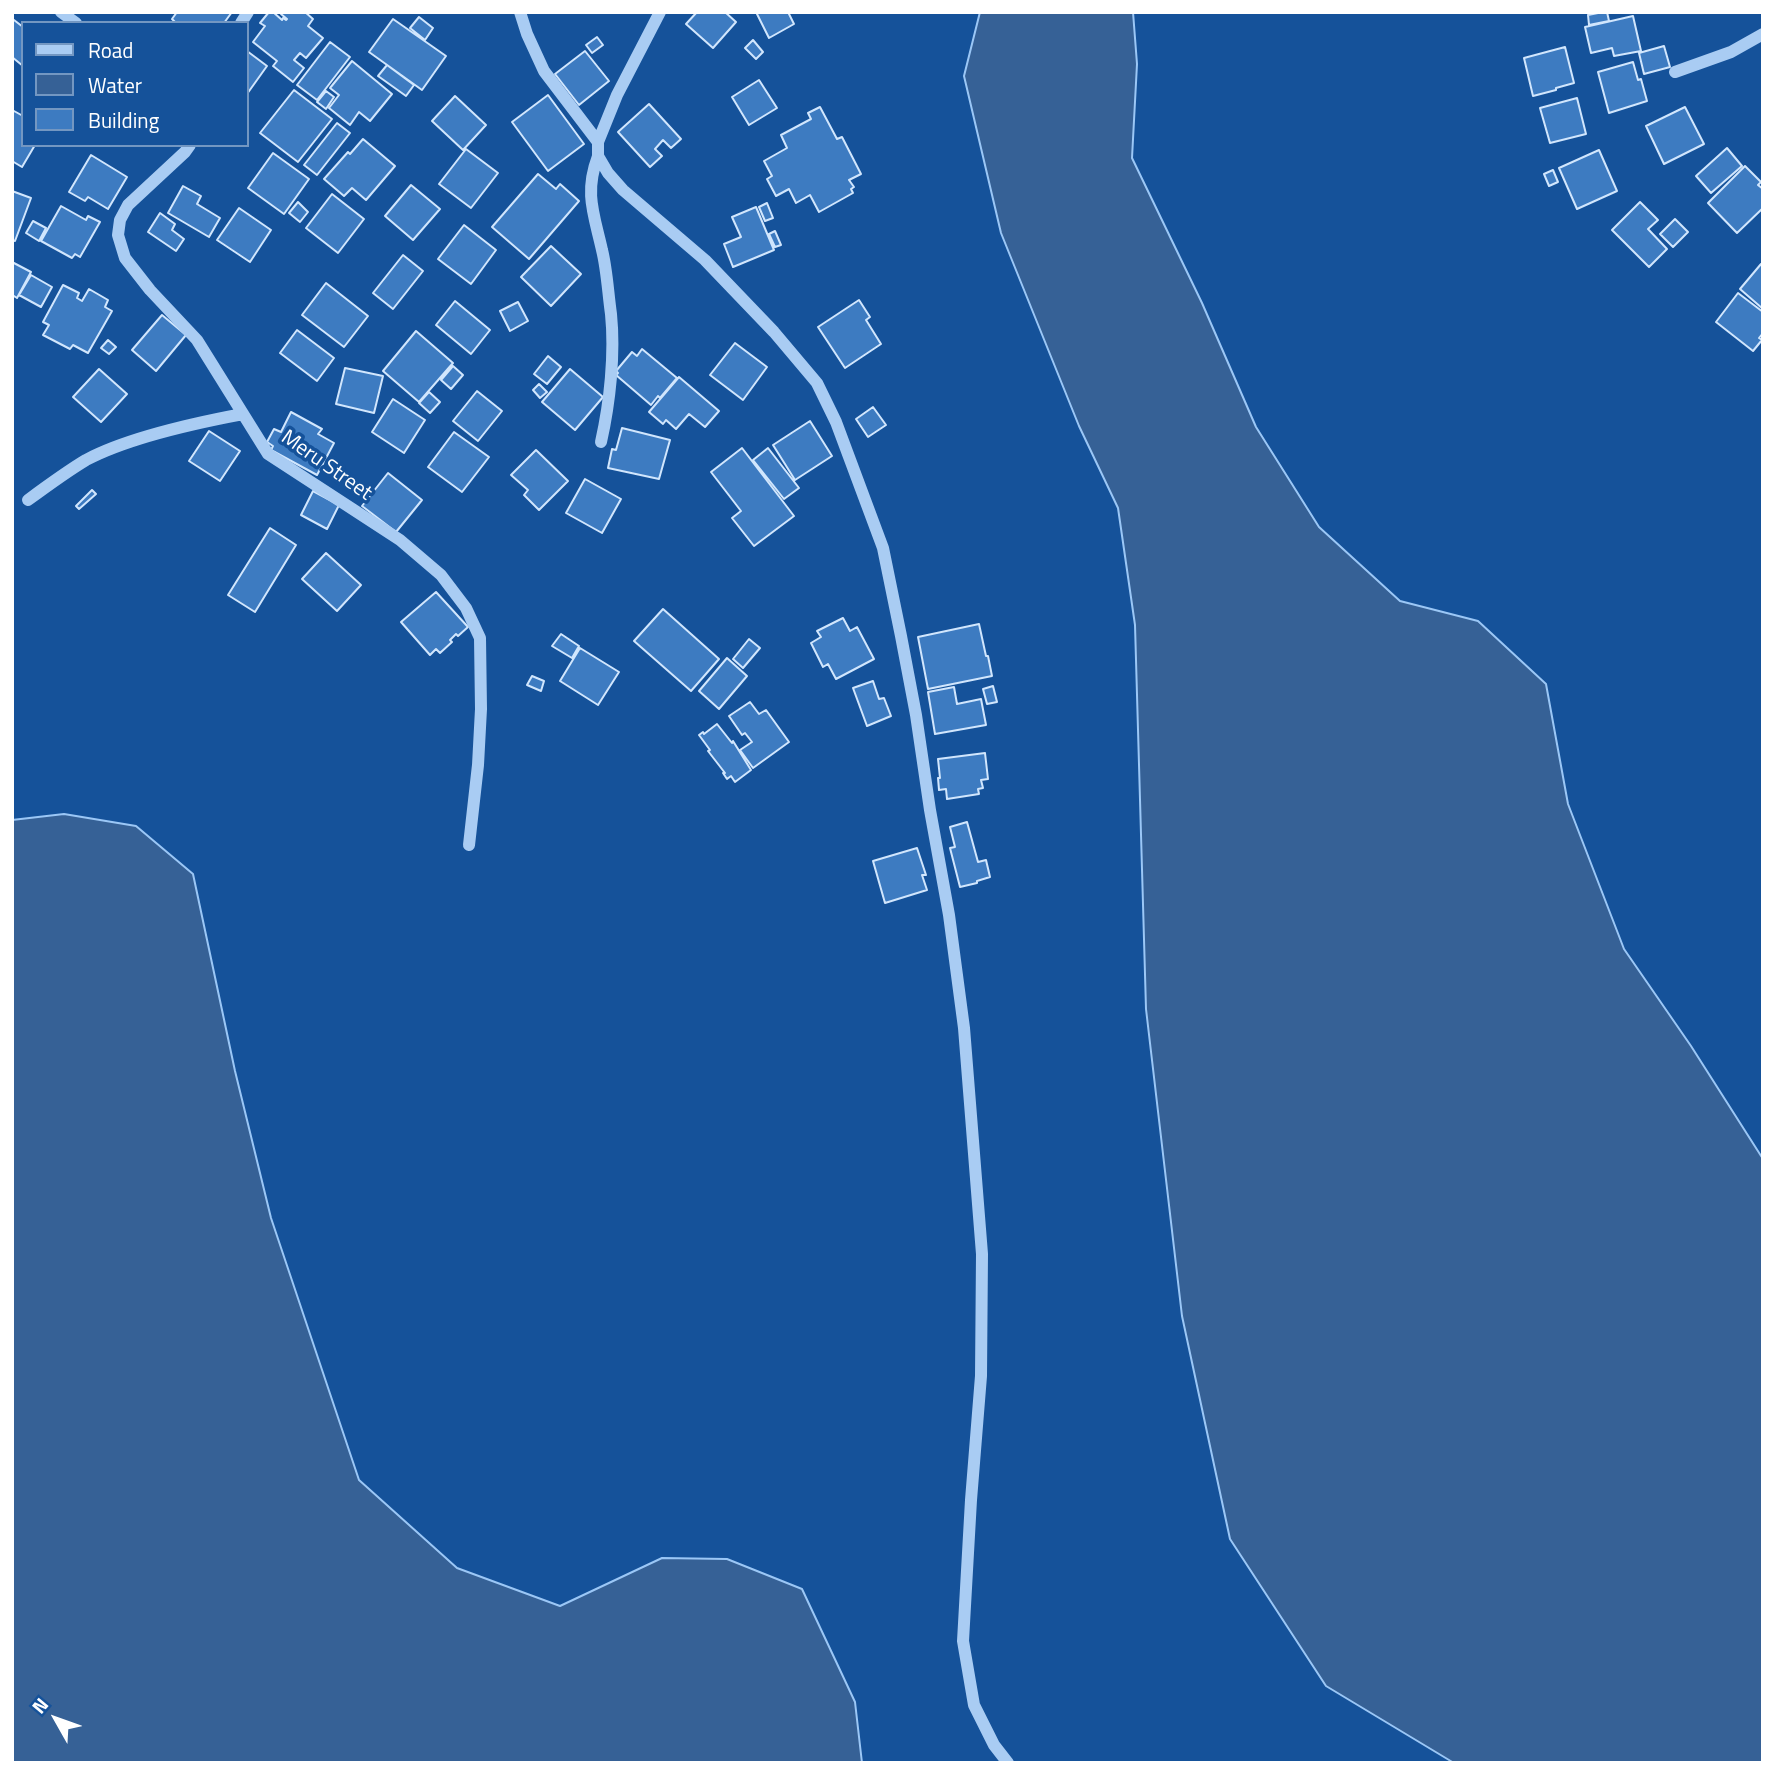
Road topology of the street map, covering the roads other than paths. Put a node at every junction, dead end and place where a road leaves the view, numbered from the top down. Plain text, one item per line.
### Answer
1 (520, 12) edge
2 (660, 12) edge
3 (1763, 34) edge
4 (1675, 72) dead end
5 (188, 147) edge
6 (598, 149) junction
7 (243, 414) junction
8 (601, 442) dead end
9 (28, 500) dead end
10 (470, 845) dead end
11 (1008, 1763) edge

1 - 6 street
2 - 6 street
3 - 4 street
5 - 7 street, Meru Street
6 - 8 street
6 - 11 street
7 - 9 street
7 - 10 street, Meru Street

